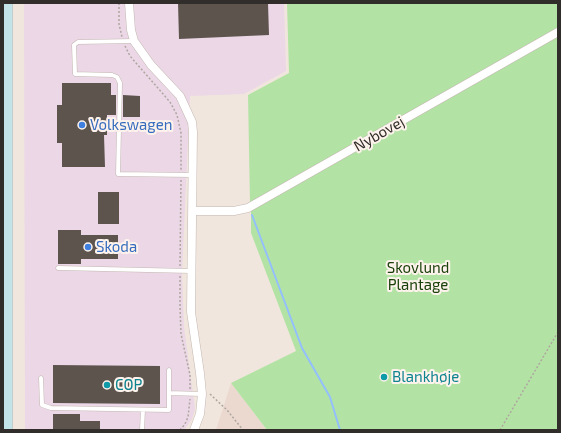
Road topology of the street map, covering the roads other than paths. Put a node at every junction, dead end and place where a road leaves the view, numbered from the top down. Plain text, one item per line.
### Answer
1 (7, 3) edge
2 (129, 3) edge
3 (558, 32) edge
4 (134, 41) junction
5 (192, 175) junction
6 (192, 211) junction
7 (58, 268) dead end
8 (191, 271) junction
9 (168, 370) dead end
10 (41, 378) dead end
11 (202, 392) junction
12 (169, 393) junction
13 (143, 410) junction
14 (7, 430) edge
15 (142, 430) edge
16 (194, 430) edge

1 - 14 main road
2 - 4 street
3 - 6 street, Nybovej
4 - 5 street
4 - 5 lane
5 - 6 street
6 - 8 street
7 - 8 lane
8 - 11 street
9 - 12 lane
10 - 13 lane
11 - 12 lane
11 - 16 street
12 - 13 lane
13 - 15 lane

